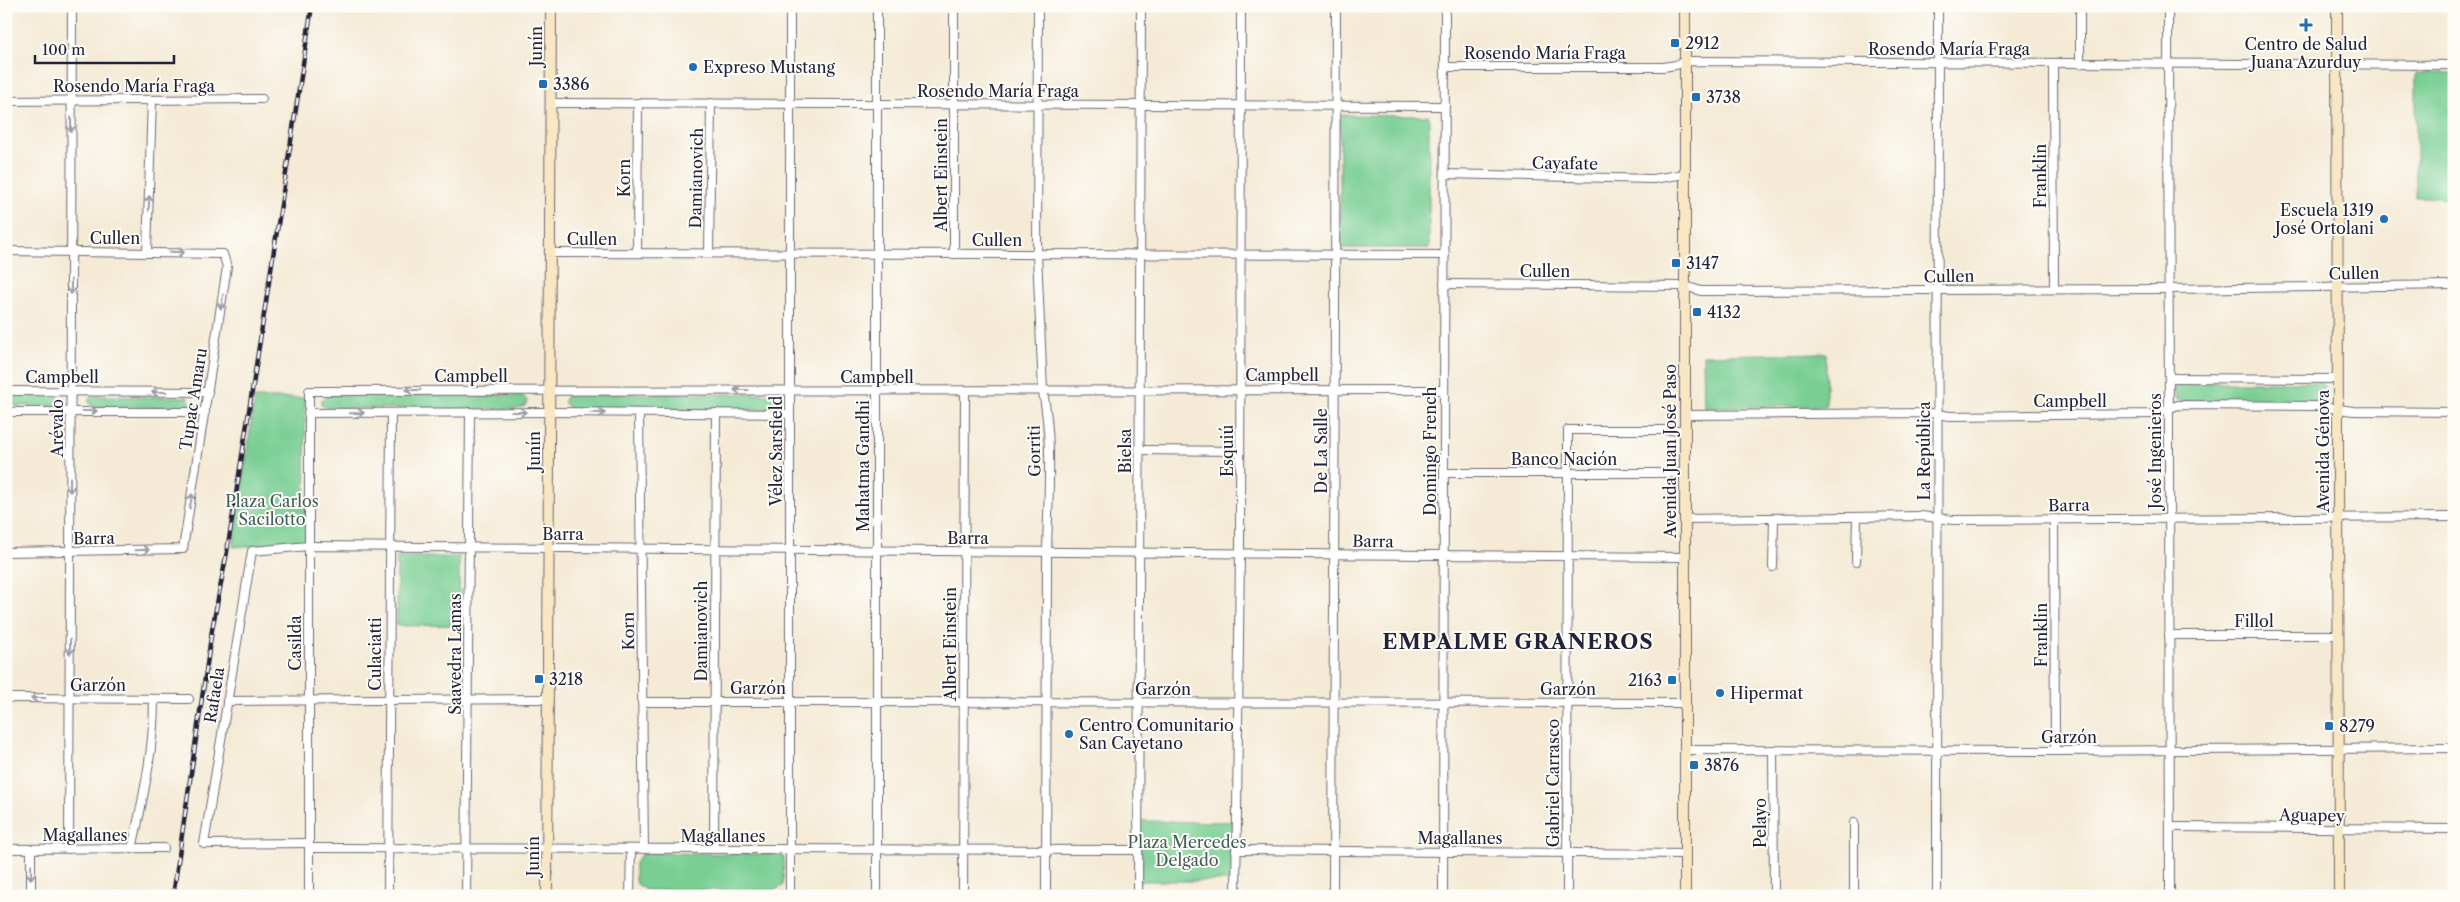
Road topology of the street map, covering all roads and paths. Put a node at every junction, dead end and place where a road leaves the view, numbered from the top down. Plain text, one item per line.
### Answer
1 (72, 6) edge
2 (551, 6) edge
3 (790, 6) edge
4 (877, 6) edge
5 (954, 6) edge
6 (1038, 6) edge
7 (1141, 6) edge
8 (1241, 6) edge
9 (1336, 6) edge
10 (1445, 6) edge
11 (1685, 6) edge
12 (1938, 6) edge
13 (2080, 6) edge
14 (2168, 6) edge
15 (2337, 6) edge
16 (1685, 61) junction
17 (1938, 63) junction
18 (2053, 64) junction
19 (2080, 64) junction
20 (2168, 64) junction
21 (2338, 65) junction
22 (2454, 65) edge
23 (1445, 67) junction
24 (262, 99) dead end
25 (72, 100) junction
26 (152, 100) junction
27 (6, 101) edge
28 (551, 103) junction
29 (638, 103) junction
30 (711, 104) junction
31 (790, 104) junction
32 (877, 104) junction
33 (954, 104) junction
34 (1038, 105) junction
35 (1140, 105) junction
36 (1241, 106) junction
37 (1336, 106) junction
38 (1445, 106) junction
39 (1445, 174) junction
40 (1685, 174) junction
41 (6, 251) edge
42 (71, 251) junction
43 (147, 252) junction
44 (550, 252) junction
45 (637, 253) junction
46 (709, 253) junction
47 (790, 253) junction
48 (877, 253) junction
49 (223, 254) joint
50 (954, 254) junction
51 (1038, 254) junction
52 (1140, 254) junction
53 (1240, 254) junction
54 (1335, 255) junction
55 (1445, 255) junction
56 (1444, 284) junction
57 (2454, 285) edge
58 (1685, 286) junction
59 (2338, 287) junction
60 (2054, 289) junction
61 (2169, 289) junction
62 (1938, 290) junction
63 (2169, 378) junction
64 (2338, 379) junction
65 (1240, 388) junction
66 (1335, 389) junction
67 (550, 390) junction
68 (790, 390) junction
69 (1139, 390) junction
70 (1444, 390) junction
71 (6, 391) edge
72 (71, 391) junction
73 (309, 391) joint
74 (877, 391) junction
75 (208, 392) junction
76 (964, 392) junction
77 (1043, 392) junction
78 (2169, 408) junction
79 (2338, 409) junction
80 (70, 411) junction
81 (6, 412) edge
82 (205, 412) junction
83 (391, 412) junction
84 (470, 412) junction
85 (550, 412) junction
86 (2454, 412) edge
87 (308, 413) junction
88 (639, 413) junction
89 (716, 413) junction
90 (790, 414) junction
91 (1938, 414) junction
92 (1685, 415) junction
93 (1685, 430) junction
94 (1139, 450) junction
95 (1240, 451) junction
96 (1568, 472) junction
97 (1444, 473) junction
98 (1685, 474) junction
99 (1857, 517) junction
100 (2454, 517) edge
101 (1774, 518) junction
102 (1937, 518) junction
103 (2169, 518) junction
104 (1685, 519) junction
105 (2054, 519) junction
106 (2338, 519) junction
107 (309, 546) junction
108 (390, 546) junction
109 (469, 547) junction
110 (549, 548) junction
111 (641, 548) junction
112 (183, 549) joint
113 (715, 549) junction
114 (790, 550) junction
115 (877, 550) junction
116 (252, 551) joint
117 (964, 551) junction
118 (6, 552) edge
119 (70, 552) junction
120 (1047, 552) junction
121 (1139, 553) junction
122 (1240, 554) junction
123 (1334, 554) junction
124 (1444, 555) junction
125 (1568, 556) junction
126 (1685, 557) junction
127 (1856, 562) dead end
128 (1773, 567) dead end
129 (2169, 635) junction
130 (2338, 635) junction
131 (6, 698) edge
132 (70, 698) junction
133 (548, 698) junction
134 (154, 699) junction
135 (189, 699) dead end
136 (468, 699) junction
137 (389, 700) junction
138 (227, 701) junction
139 (309, 701) junction
140 (642, 702) junction
141 (714, 702) junction
142 (790, 702) junction
143 (877, 702) junction
144 (963, 702) junction
145 (1046, 702) junction
146 (1138, 703) junction
147 (1238, 703) junction
148 (1334, 703) junction
149 (1444, 703) junction
150 (1567, 703) junction
151 (1685, 703) junction
152 (2338, 748) junction
153 (2454, 748) edge
154 (1685, 750) junction
155 (1773, 750) junction
156 (1937, 750) junction
157 (2169, 750) junction
158 (2055, 751) junction
159 (1854, 823) dead end
160 (2170, 827) junction
161 (2338, 829) junction
162 (2454, 829) edge
163 (204, 844) joint
164 (309, 846) junction
165 (164, 848) dead end
166 (6, 849) edge
167 (32, 849) junction
168 (69, 849) junction
169 (132, 849) junction
170 (388, 849) junction
171 (467, 849) junction
172 (548, 849) junction
173 (631, 849) junction
174 (644, 849) junction
175 (714, 849) junction
176 (790, 850) junction
177 (877, 850) junction
178 (963, 850) junction
179 (1046, 850) junction
180 (1138, 850) junction
181 (1236, 850) junction
182 (1334, 851) junction
183 (1443, 852) junction
184 (1567, 853) junction
185 (1684, 854) junction
186 (790, 895) edge
187 (31, 896) edge
188 (309, 896) edge
189 (388, 896) edge
190 (466, 896) edge
191 (547, 896) edge
192 (630, 896) edge
193 (687, 896) edge
194 (708, 896) edge
195 (877, 896) edge
196 (963, 896) edge
197 (1046, 896) edge
198 (1138, 896) edge
199 (1236, 896) edge
200 (1333, 896) edge
201 (1443, 896) edge
202 (1566, 896) edge
203 (1684, 896) edge
204 (1774, 896) edge
205 (1854, 896) edge
206 (1937, 896) edge
207 (2170, 896) edge
208 (2339, 896) edge

1 - 25 street, Arévalo
2 - 28 main road, Junín
3 - 31 street, Vélez Sarsfield
4 - 32 street, Mahatma Gandhi
5 - 33 street, Albert Einstein
6 - 34 street, Gorriti
7 - 35 street, Bielsa
8 - 36 street, Esquiú
9 - 37 street, De La Salle
10 - 23 street, Domingo French
11 - 16 main road, Avenida Juan José Paso
12 - 17 street, La República
13 - 19 street
14 - 20 street, José Ingenieros
15 - 21 main road, Avenida Génova
16 - 17 street, Rosendo María Fraga
16 - 23 street, Rosendo María Fraga
16 - 40 main road, Avenida Juan José Paso
17 - 18 street, Rosendo María Fraga
17 - 62 street, La República
18 - 19 street, Rosendo María Fraga
18 - 60 street, Franklin
19 - 20 street, Rosendo María Fraga
20 - 21 street, Rosendo María Fraga
20 - 61 street, José Ingenieros
21 - 22 street, Rosendo María Fraga
21 - 59 main road, Avenida Génova
23 - 38 street, Domingo French
24 - 26 street, Rosendo María Fraga
25 - 26 street, Rosendo María Fraga
25 - 27 street, Rosendo María Fraga
25 -> 42 street, Arévalo
43 -> 26 street
28 - 29 street, Rosendo María Fraga
28 - 44 main road, Junín
29 - 30 street, Rosendo María Fraga
29 - 45 street, Korn
30 - 31 street, Rosendo María Fraga
30 - 46 street, Damianovich
31 - 32 street, Rosendo María Fraga
31 - 47 street, Vélez Sarsfield
32 - 33 street, Rosendo María Fraga
32 - 48 street, Mahatma Gandhi
33 - 34 street, Rosendo María Fraga
33 - 50 street, Albert Einstein
34 - 35 street, Rosendo María Fraga
34 - 51 street, Gorriti
35 - 36 street, Rosendo María Fraga
35 - 52 street, Bielsa
36 - 37 street, Rosendo María Fraga
36 - 53 street, Esquiú
37 - 38 street, Rosendo María Fraga
37 - 54 street, De La Salle
38 - 39 street, Domingo French
39 - 40 street, Cayafate
39 - 55 street, Domingo French
40 - 58 main road, Avenida Juan José Paso
41 - 42 street, Cullen
42 - 43 street, Cullen
42 -> 72 street, Arévalo
43 -> 49 street, Cullen
44 - 45 street, Cullen
44 - 67 main road, Junín
45 - 46 street, Cullen
46 - 47 street, Cullen
47 - 48 street, Cullen
47 - 68 street, Vélez Sarsfield
48 - 50 street, Cullen
48 - 74 street, Mahatma Gandhi
49 -> 75 street, Tupac Amaru
50 - 51 street, Cullen
51 - 52 street, Cullen
51 - 77 street, Gorriti
52 - 53 street, Cullen
52 - 69 street, Bielsa
53 - 54 street, Cullen
53 - 65 street, Esquiú
54 - 55 street, Cullen
54 - 66 street, De La Salle
55 - 56 street, Domingo French
56 - 58 street, Cullen
56 - 70 street, Domingo French
57 - 59 street, Cullen
58 - 62 street, Cullen
58 - 92 main road, Avenida Juan José Paso
59 - 61 street, Cullen
59 - 64 main road, Avenida Génova
60 - 61 street, Cullen
60 - 62 street, Cullen
61 - 63 street, José Ingenieros
62 - 91 street, La República
63 - 64 street
63 - 78 street, José Ingenieros
64 - 79 main road, Avenida Génova
65 - 66 street, Campbell
65 - 69 street, Campbell
65 - 95 street, Esquiú
66 - 70 street, Campbell
66 - 123 street, De La Salle
68 -> 67 street, Campbell
67 -> 73 street, Campbell
67 - 85 main road, Junín
68 - 74 street, Campbell
68 - 90 street, Vélez Sarsfield
69 - 77 street, Campbell
69 - 94 street, Bielsa
70 - 97 street, Domingo French
71 - 72 street, Campbell
75 -> 72 street, Campbell
72 - 80 street, Arévalo
73 - 87 street, Casilda
74 - 76 street, Campbell
74 - 115 street, Mahatma Gandhi
75 - 82 street, Tupac Amaru
76 - 77 street, Campbell
76 - 117 street, Albert Einstein
77 - 120 street, Gorriti
78 - 79 street, Campbell
78 - 91 street, Campbell
78 - 103 street, José Ingenieros
79 - 86 street, Campbell
79 - 106 main road, Avenida Génova
80 - 81 street
80 -> 82 street
80 -> 119 street, Arévalo
112 -> 82 street, Tupac Amaru
83 - 84 street
87 -> 83 street
83 - 108 street, Culaciatti
84 -> 85 street
84 - 109 street, Saavedra Lamas
85 -> 88 street
85 - 110 main road, Junín
87 - 107 street, Casilda
88 - 89 street
88 - 111 street, Korn
89 - 90 street
89 - 113 street, Damianovich
90 - 114 street, Vélez Sarsfield
91 - 92 street, Campbell
91 - 102 street, La República
92 - 93 main road, Avenida Juan José Paso
93 - 96 street, Gabriel Carrasco
93 - 98 main road, Avenida Juan José Paso
94 - 95 street
94 - 121 street, Bielsa
95 - 122 street, Esquiú
96 - 97 street, Banco Nación
96 - 98 street, Banco Nación
96 - 125 street, Gabriel Carrasco
97 - 124 street, Domingo French
98 - 104 main road, Avenida Juan José Paso
99 - 101 street, Barra
99 - 102 street, Barra
99 - 127 street
100 - 106 street, Barra
101 - 104 street, Barra
101 - 128 street
102 - 105 street, Barra
102 - 156 street, La República
103 - 105 street, Barra
103 - 106 street, Barra
103 - 129 street, José Ingenieros
104 - 126 main road, Avenida Juan José Paso
105 - 158 street, Franklin
106 - 130 main road, Avenida Génova
107 - 108 street, Barra
107 - 116 street, Barra
107 - 139 street, Casilda
108 - 109 street, Barra
108 - 137 street, Culaciatti
109 - 110 street, Barra
109 - 136 street, Saavedra Lamas
110 - 111 street, Barra
110 - 133 main road, Junín
111 - 113 street, Barra
111 - 140 street, Korn
119 -> 112 street, Barra
113 - 114 street, Barra
113 - 141 street, Damianovich
114 - 115 street, Barra
114 - 142 street, Vélez Sarsfield
115 - 117 street, Barra
115 - 143 street, Mahatma Gandhi
116 - 138 street, Rafaela
117 - 120 street, Barra
117 - 144 street, Albert Einstein
118 - 119 street, Barra
119 -> 132 street, Arévalo
120 - 121 street, Barra
120 - 145 street, Gorriti
121 - 122 street, Barra
121 - 146 street, Bielsa
122 - 123 street, Barra
122 - 147 street, Esquiú
123 - 124 street, Barra
123 - 148 street, De La Salle
124 - 125 street, Barra
124 - 149 street, Domingo French
125 - 126 street, Barra
125 - 150 street, Gabriel Carrasco
126 - 151 main road, Avenida Juan José Paso
129 - 130 street, Fillol
129 - 157 street, José Ingenieros
130 - 152 main road, Avenida Génova
132 -> 131 street, Garzón
132 - 134 street, Garzón
132 - 168 street, Arévalo
133 - 136 street
133 - 172 main road, Junín
134 - 135 street, Garzón
134 - 169 street
136 - 137 street
136 - 171 street, Saavedra Lamas
137 - 139 street
137 - 170 street, Culaciatti
138 - 139 street
138 - 163 street, Rafaela
139 - 164 street, Casilda
140 - 141 street, Garzón
140 - 174 street, Korn
141 - 142 street, Garzón
141 - 175 street, Damianovich
142 - 143 street, Garzón
142 - 176 street, Vélez Sarsfield
143 - 144 street, Garzón
143 - 177 street, Mahatma Gandhi
144 - 145 street, Garzón
144 - 178 street, Albert Einstein
145 - 146 street, Garzón
145 - 179 street, Gorriti
146 - 147 street, Garzón
146 - 180 street, Bielsa
147 - 148 street, Garzón
147 - 181 street, Esquiú
148 - 149 street, Garzón
148 - 182 street, De La Salle
149 - 150 street, Garzón
149 - 183 street, Domingo French
150 - 151 street, Garzón
150 - 184 street, Gabriel Carrasco
151 - 154 main road, Avenida Juan José Paso
152 - 153 street, Garzón
152 - 157 street, Garzón
152 - 161 main road, Avenida Génova
154 - 155 street, Garzón
154 - 185 main road, Avenida Juan José Paso
155 - 156 street, Garzón
155 - 204 street, Pelayo
156 - 158 street, Garzón
156 - 206 street, La República
157 - 158 street, Garzón
157 - 160 street, José Ingenieros
159 - 205 street
160 - 161 street, Aguapey
160 - 207 street, José Ingenieros
161 - 162 street, Aguapey
161 - 208 main road, Avenida Génova
163 - 164 street, Magallanes
164 - 170 street, Magallanes
164 - 188 street, Casilda
165 - 169 street, Magallanes
166 - 167 street, Magallanes
167 - 168 street, Magallanes
167 -> 187 street
168 - 169 street, Magallanes
170 - 171 street, Magallanes
170 - 189 street, Culaciatti
171 - 172 street, Magallanes
171 - 190 street, Saavedra Lamas
172 - 173 street, Magallanes
172 - 191 main road, Junín
173 - 174 street, Magallanes
173 - 192 street
174 - 175 street, Magallanes
175 - 176 street, Magallanes
176 - 177 street, Magallanes
176 - 186 street, Vélez Sarsfield
177 - 178 street, Magallanes
177 - 195 street, Mahatma Gandhi
178 - 179 street, Magallanes
178 - 196 street, Albert Einstein
179 - 180 street, Magallanes
179 - 197 street, Gorriti
180 - 198 street, Bielsa
181 - 182 street, Magallanes
181 - 199 street, Esquiú
182 - 183 street, Magallanes
182 - 200 street, De La Salle
183 - 184 street, Magallanes
183 - 201 street, Domingo French
184 - 185 street, Magallanes
184 - 202 street, Gabriel Carrasco
185 - 203 main road, Avenida Juan José Paso
186 - 194 street
193 - 194 street

